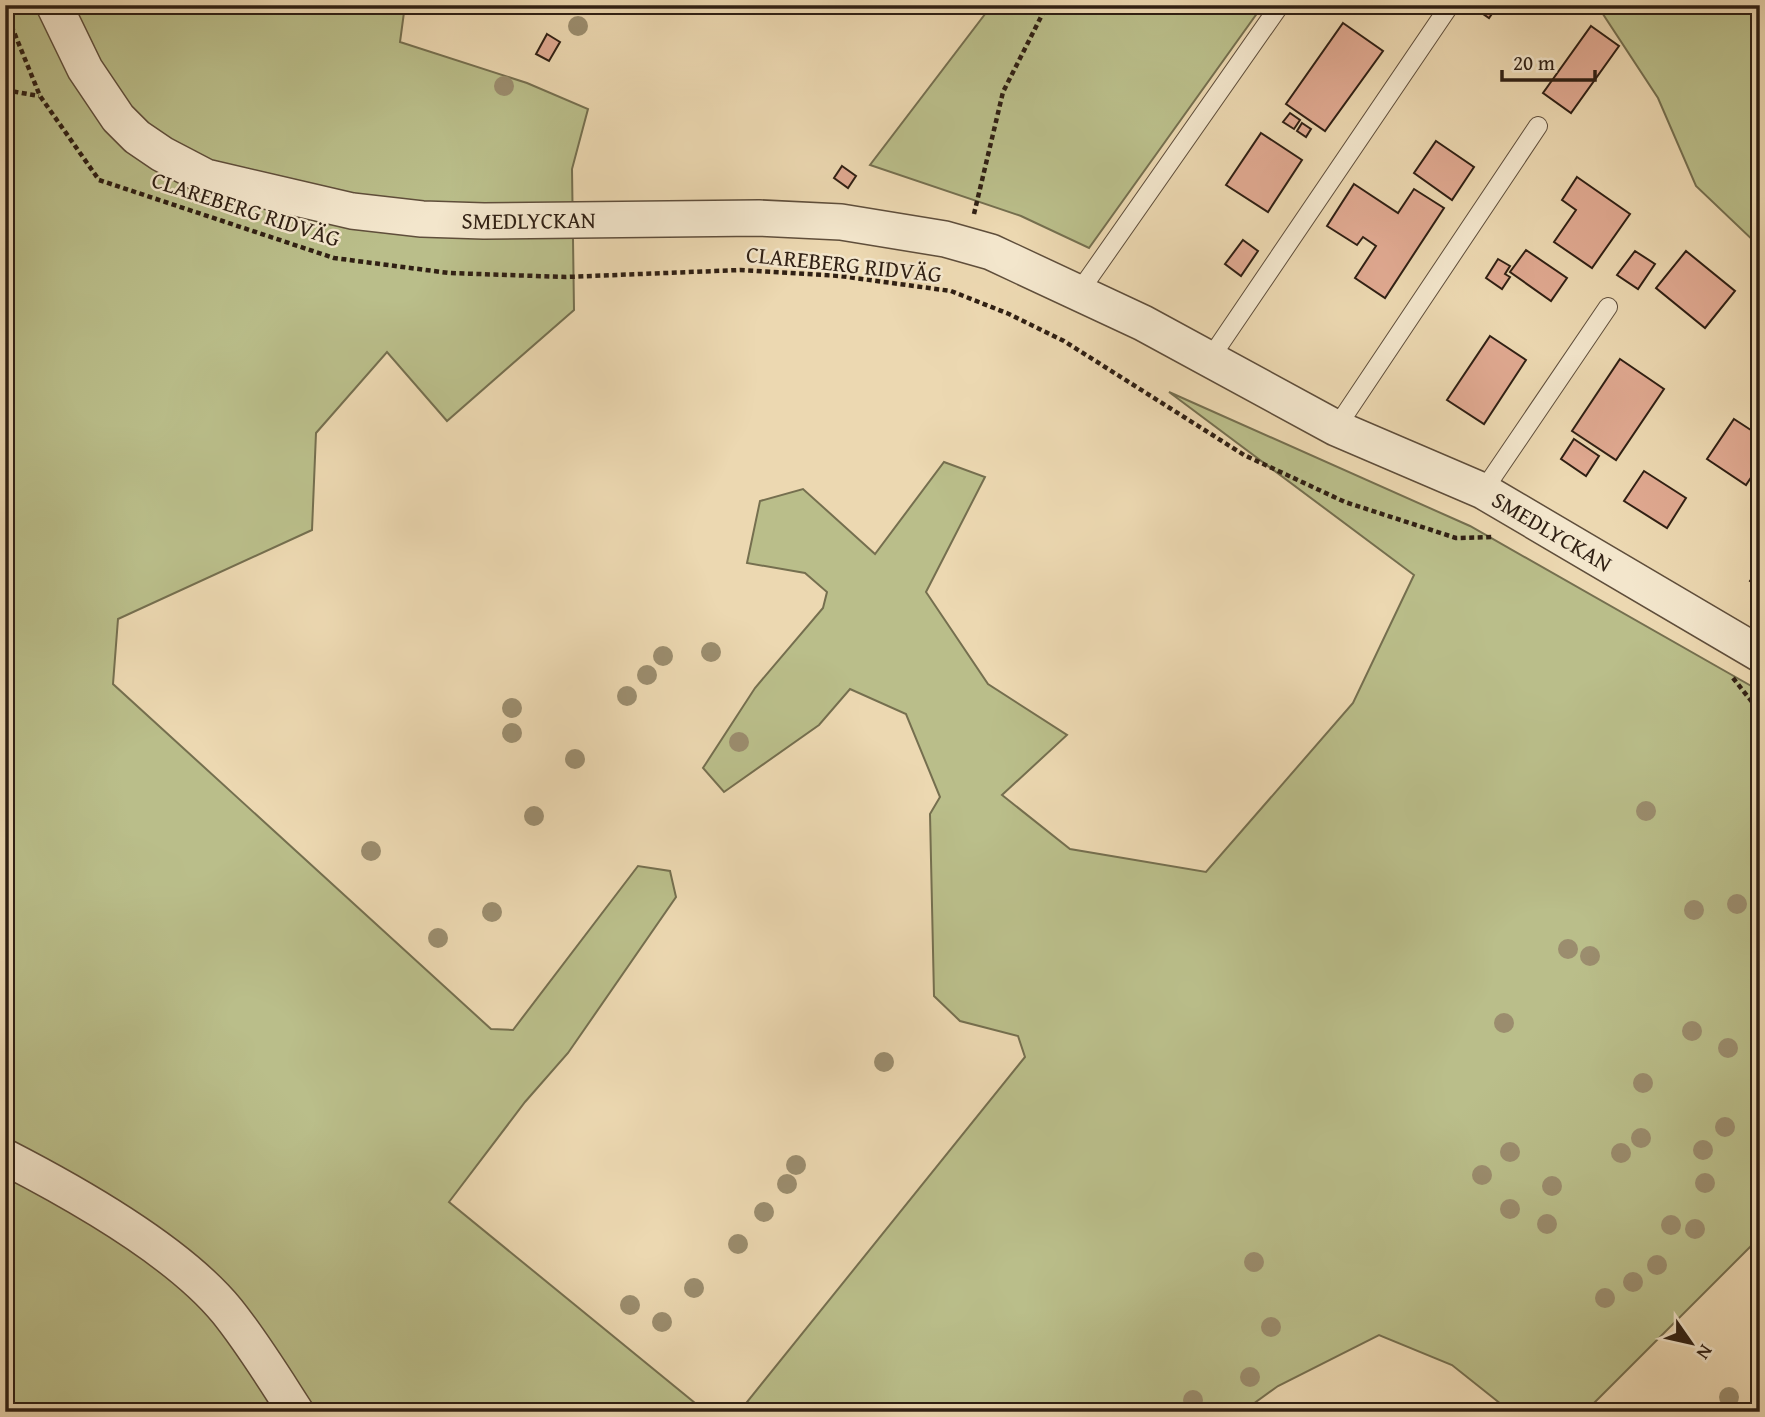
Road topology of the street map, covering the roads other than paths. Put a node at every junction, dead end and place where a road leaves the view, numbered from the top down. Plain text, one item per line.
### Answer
1 (54, 5) edge
2 (1280, 5) edge
3 (1450, 5) edge
4 (1538, 126) dead end
5 (1079, 292) junction
6 (1608, 307) dead end
7 (1209, 360) junction
8 (1336, 428) junction
9 (1483, 491) junction
10 (1760, 654) edge
11 (5, 1157) edge
12 (296, 1412) edge

1 - 5 street, SMEDLYCKAN
2 - 5 lane
3 - 7 lane
4 - 8 lane
5 - 7 street, SMEDLYCKAN
6 - 9 lane
7 - 8 street, SMEDLYCKAN
8 - 9 street, SMEDLYCKAN
9 - 10 street, SMEDLYCKAN
11 - 12 street

